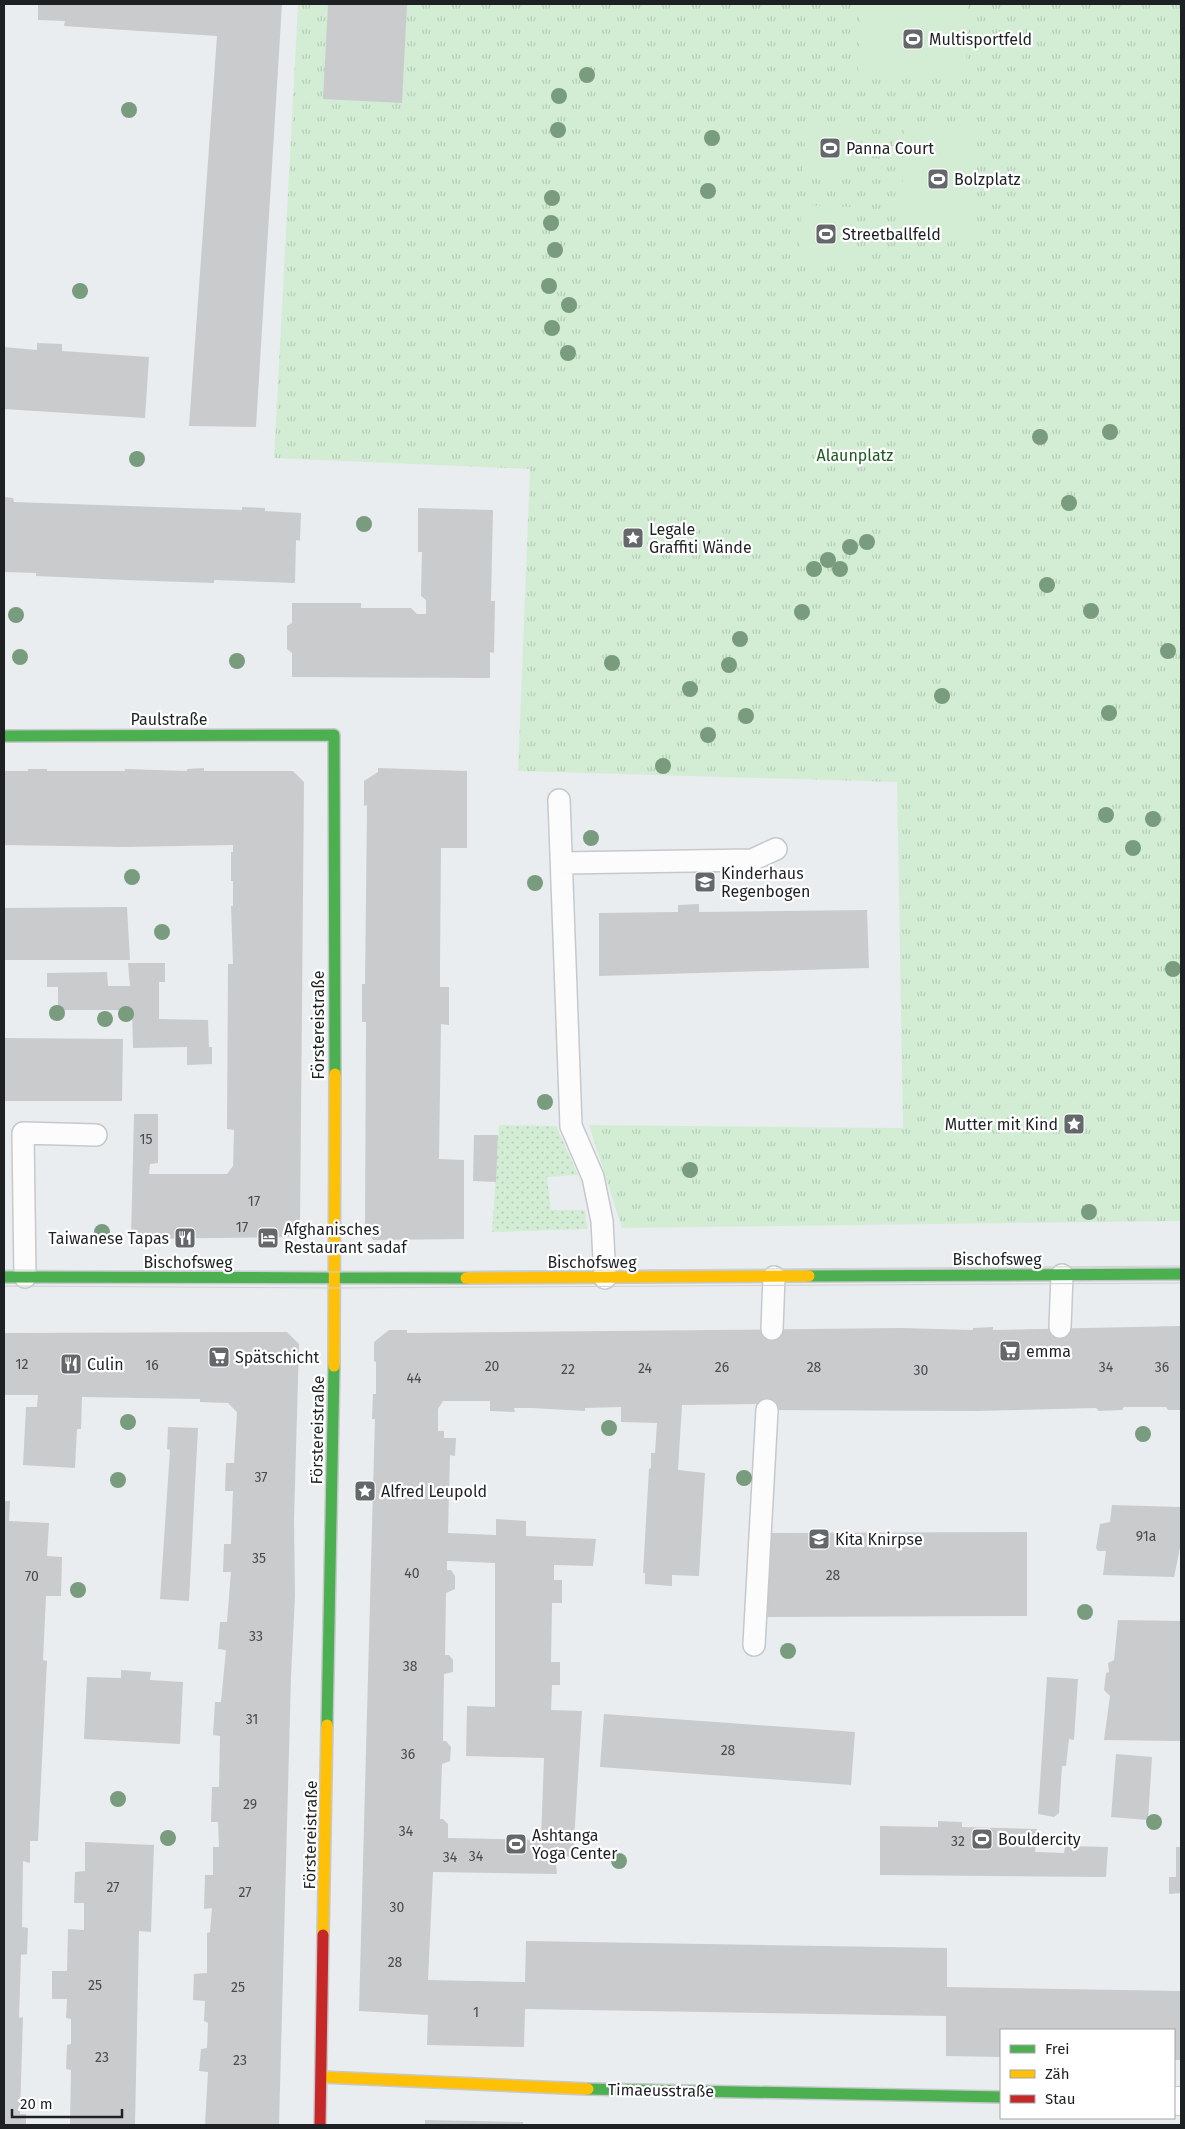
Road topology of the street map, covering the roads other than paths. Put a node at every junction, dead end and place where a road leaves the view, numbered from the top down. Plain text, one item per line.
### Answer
1 (4, 736) edge
2 (334, 736) joint
3 (559, 800) dead end
4 (776, 849) dead end
5 (562, 863) junction
6 (96, 1135) dead end
7 (1181, 1274) edge
8 (1062, 1275) junction
9 (4, 1277) edge
10 (25, 1277) junction
11 (774, 1277) junction
12 (605, 1278) junction
13 (335, 1279) junction
14 (1060, 1327) dead end
15 (772, 1330) dead end
16 (767, 1410) dead end
17 (754, 1645) dead end
18 (322, 2077) junction
19 (1000, 2098) edge
20 (320, 2125) edge

1 - 2 street, Paulstraße
2 - 13 street, Förstereistraße
3 - 5 lane
4 - 5 lane
5 - 12 lane
6 - 10 lane
7 - 8 street, Bischofsweg
8 - 11 street, Bischofsweg
8 - 14 lane
9 - 10 street, Bischofsweg
10 - 13 street, Bischofsweg
11 - 12 street, Bischofsweg
11 - 15 lane
12 - 13 street, Bischofsweg
13 - 18 street, Förstereistraße
16 - 17 lane
18 - 19 street, Timaeusstraße
18 - 20 street, Förstereistraße

